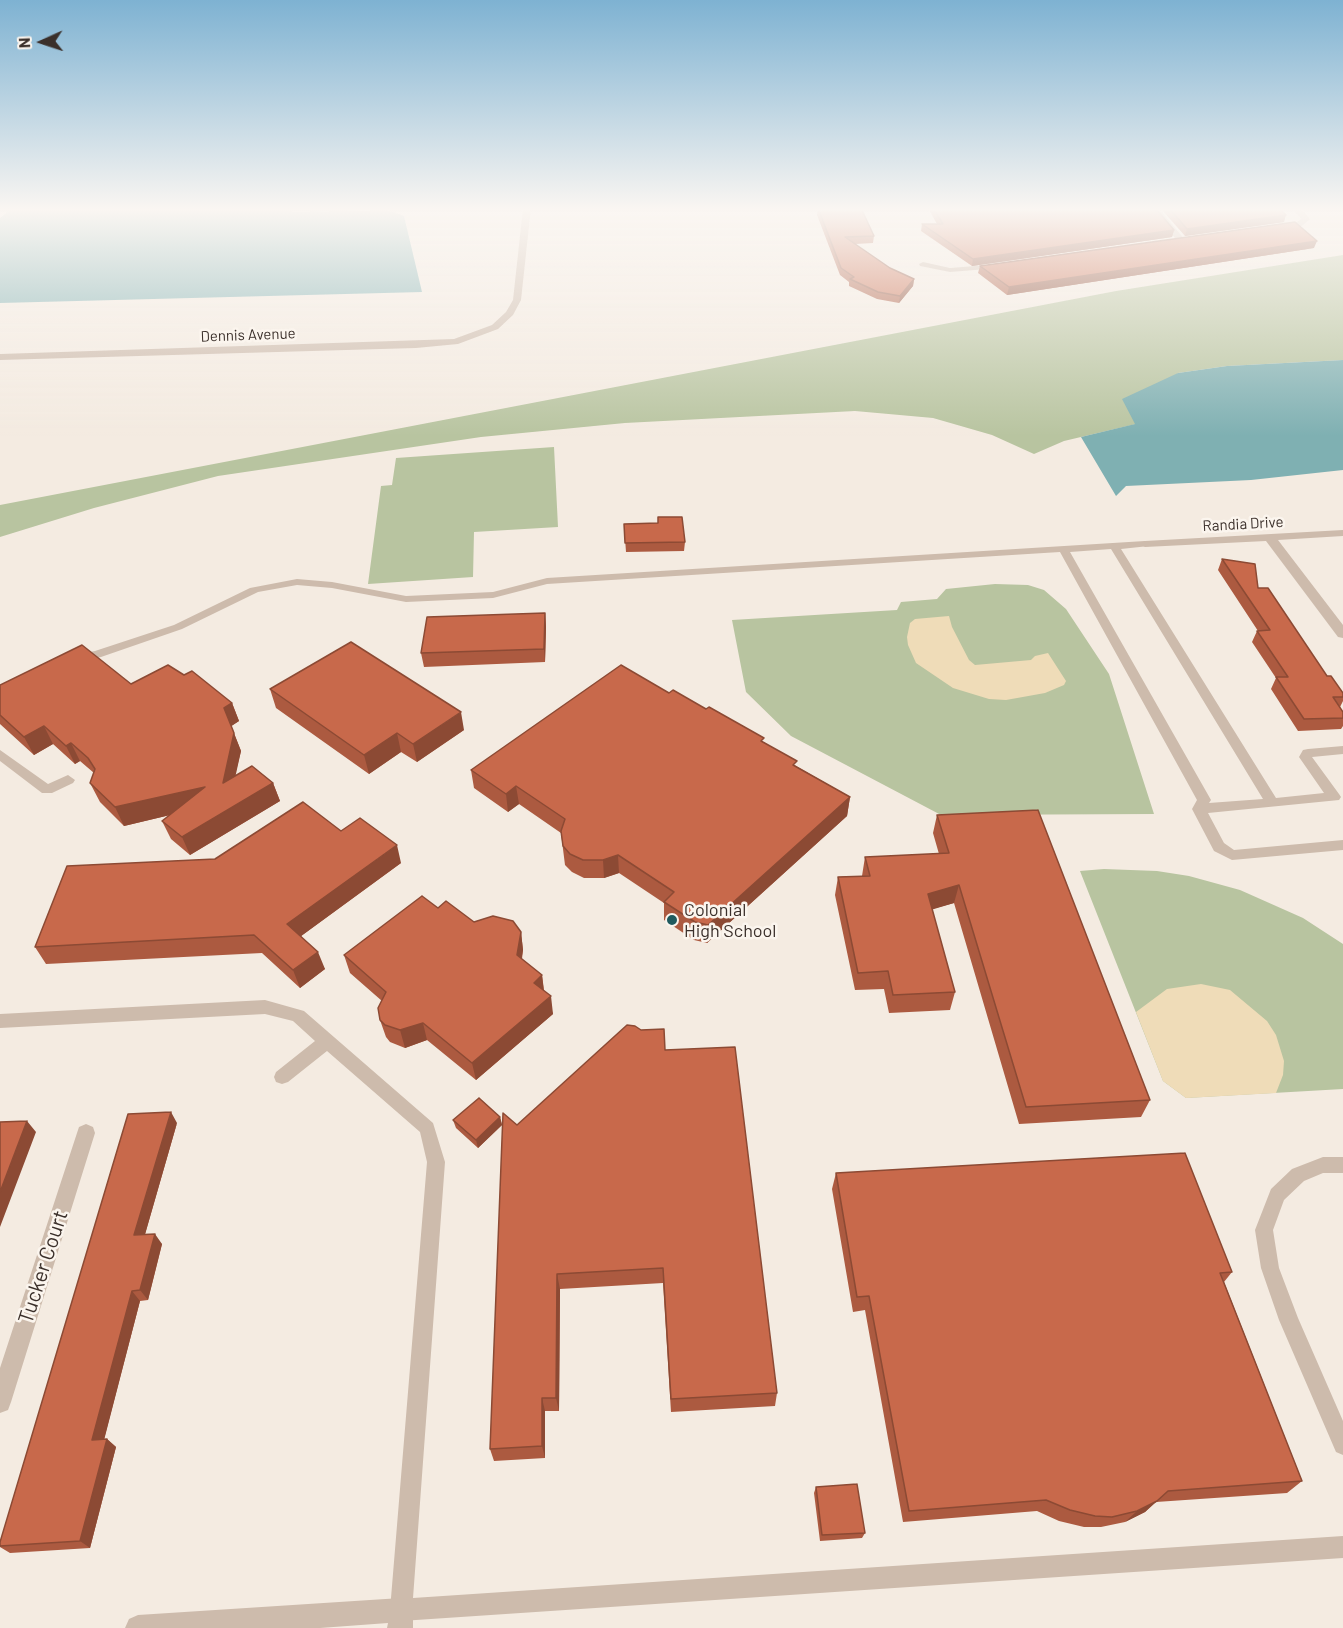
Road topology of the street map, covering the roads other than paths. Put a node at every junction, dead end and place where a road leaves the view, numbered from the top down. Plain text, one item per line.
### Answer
1 (519, 284) edge
2 (0, 357) edge
3 (1343, 533) edge
4 (1270, 538) junction
5 (1145, 544) joint
6 (1114, 545) junction
7 (1063, 548) junction
8 (1343, 634) edge
9 (65, 661) edge
10 (1343, 750) edge
11 (1, 756) edge
12 (68, 780) dead end
13 (1338, 796) edge
14 (1272, 803) junction
15 (1199, 809) junction
16 (1343, 846) edge
17 (0, 1021) edge
18 (327, 1041) junction
19 (282, 1077) dead end
20 (86, 1132) dead end
21 (1343, 1165) edge
22 (0, 1402) edge
23 (1343, 1444) edge
24 (1343, 1547) edge
25 (400, 1619) edge
26 (138, 1628) edge

1 - 2 street, Dennis Avenue
3 - 4 street, Randia Drive
4 - 5 street, Randia Drive
4 - 8 street
5 - 6 lane
6 - 7 lane
6 - 14 lane
7 - 9 lane
7 - 15 lane
10 - 13 lane
11 - 12 lane
13 - 14 lane
14 - 15 lane
15 - 16 lane
17 - 18 lane
18 - 19 lane
18 - 25 lane
20 - 22 street, Tucker Court
21 - 23 lane
24 - 25 lane
25 - 26 street

